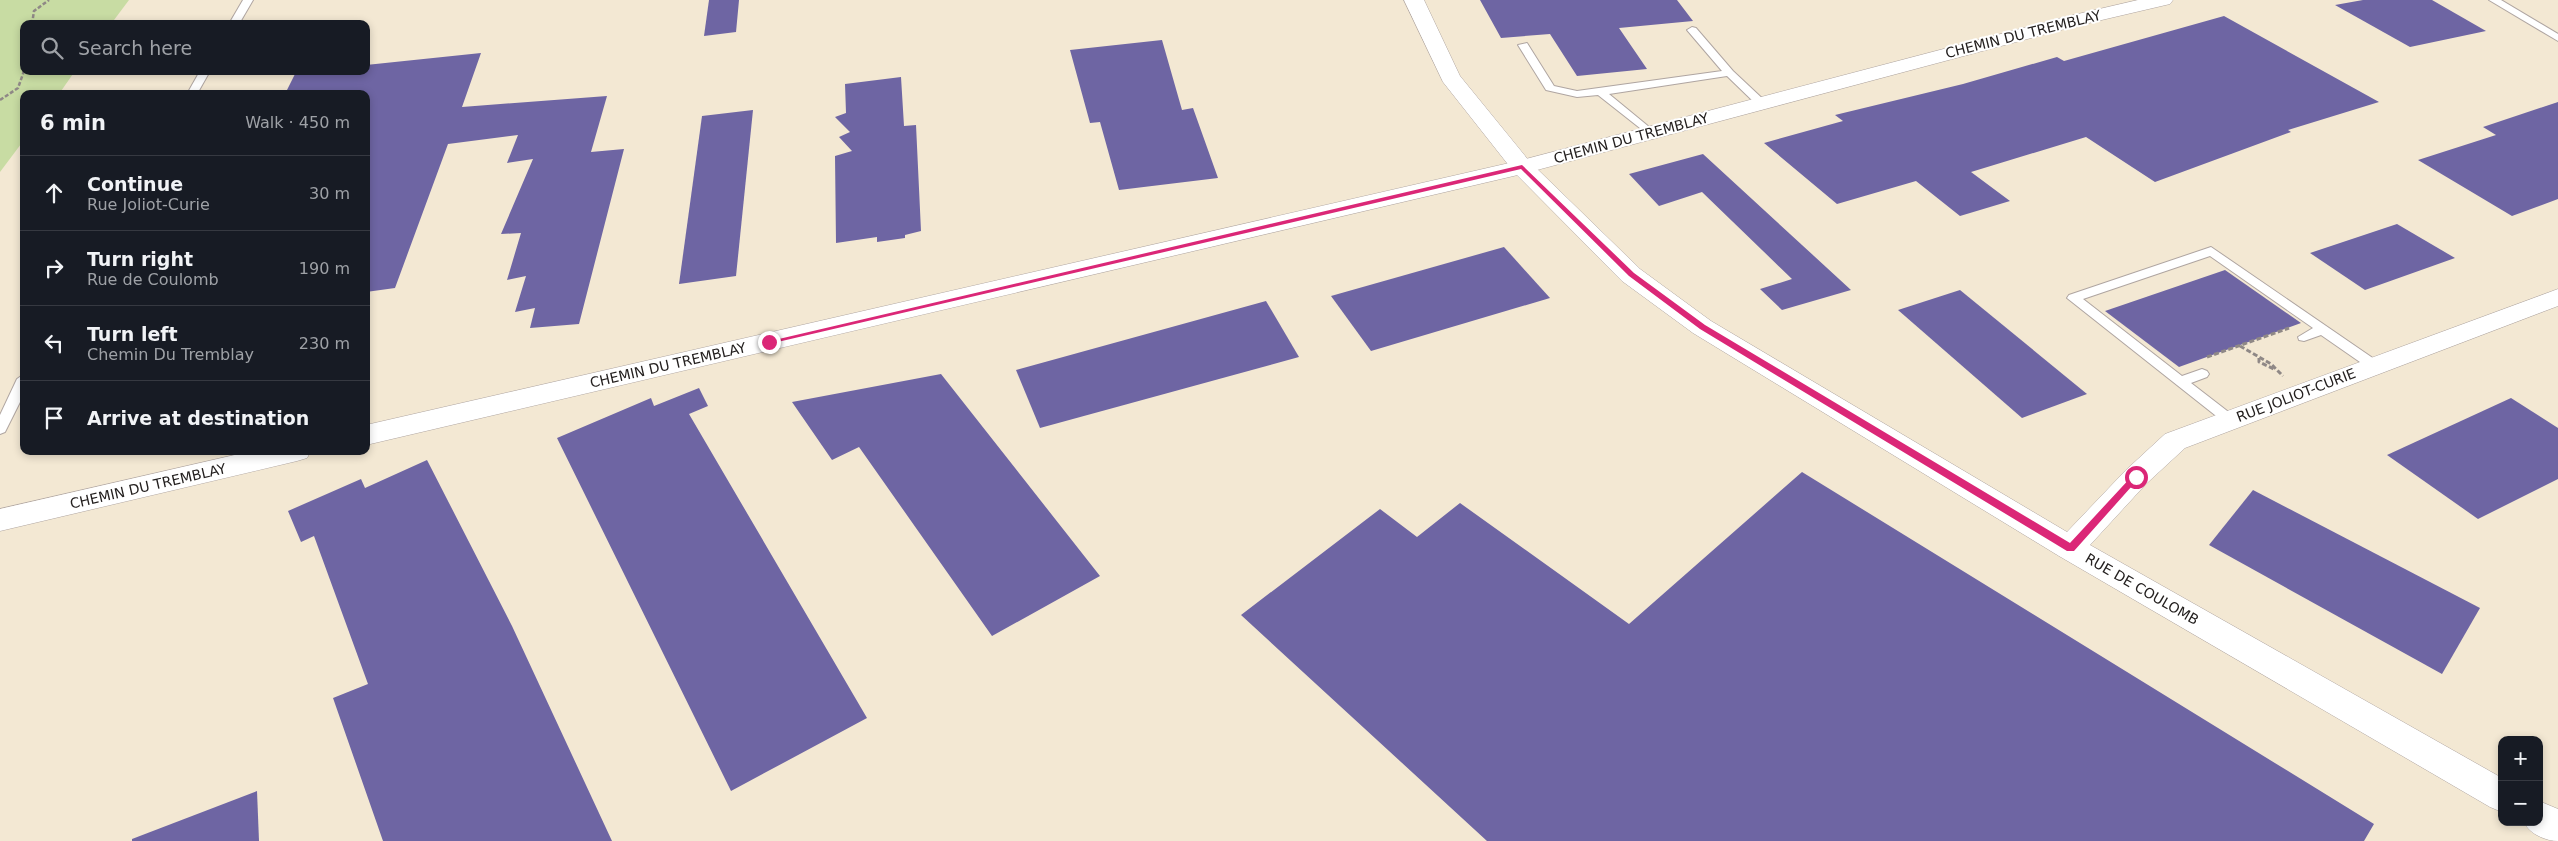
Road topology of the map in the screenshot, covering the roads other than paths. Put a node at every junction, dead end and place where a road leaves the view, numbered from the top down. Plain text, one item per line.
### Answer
1 (248, 0) edge
2 (1414, 0) edge
3 (2163, 0) edge
4 (2494, 0) edge
5 (236, 20) edge
6 (1692, 30) dead end
7 (2558, 38) edge
8 (1523, 45) dead end
9 (1729, 73) junction
10 (203, 75) edge
11 (194, 90) edge
12 (1600, 92) junction
13 (1761, 103) junction
14 (1650, 133) junction
15 (1522, 167) junction
16 (2558, 297) edge
17 (2322, 329) junction
18 (2304, 337) dead end
19 (2375, 366) junction
20 (2202, 374) dead end
21 (2181, 381) junction
22 (20, 387) edge
23 (2230, 420) junction
24 (0, 429) edge
25 (370, 434) edge
26 (279, 455) edge
27 (0, 520) edge
28 (2070, 548) junction
29 (2498, 794) edge
30 (2543, 819) edge
31 (2558, 828) edge

1 - 5 lane
2 - 15 street, RUE DE COULOMB
3 - 13 street, CHEMIN DU TREMBLAY
4 - 7 lane
6 - 9 lane
8 - 12 lane
9 - 12 lane
9 - 13 lane
10 - 11 lane
12 - 14 lane
13 - 14 street, CHEMIN DU TREMBLAY
14 - 15 street, CHEMIN DU TREMBLAY
15 - 25 street, CHEMIN DU TREMBLAY
15 - 28 street, RUE DE COULOMB
16 - 19 street, RUE JOLIOT-CURIE
17 - 18 lane
17 - 19 lane
17 - 21 lane
19 - 23 street, RUE JOLIOT-CURIE
20 - 21 lane
21 - 23 lane
22 - 24 lane
23 - 28 street, RUE JOLIOT-CURIE
26 - 27 street, CHEMIN DU TREMBLAY
28 - 29 street, RUE DE COULOMB
30 - 31 street

